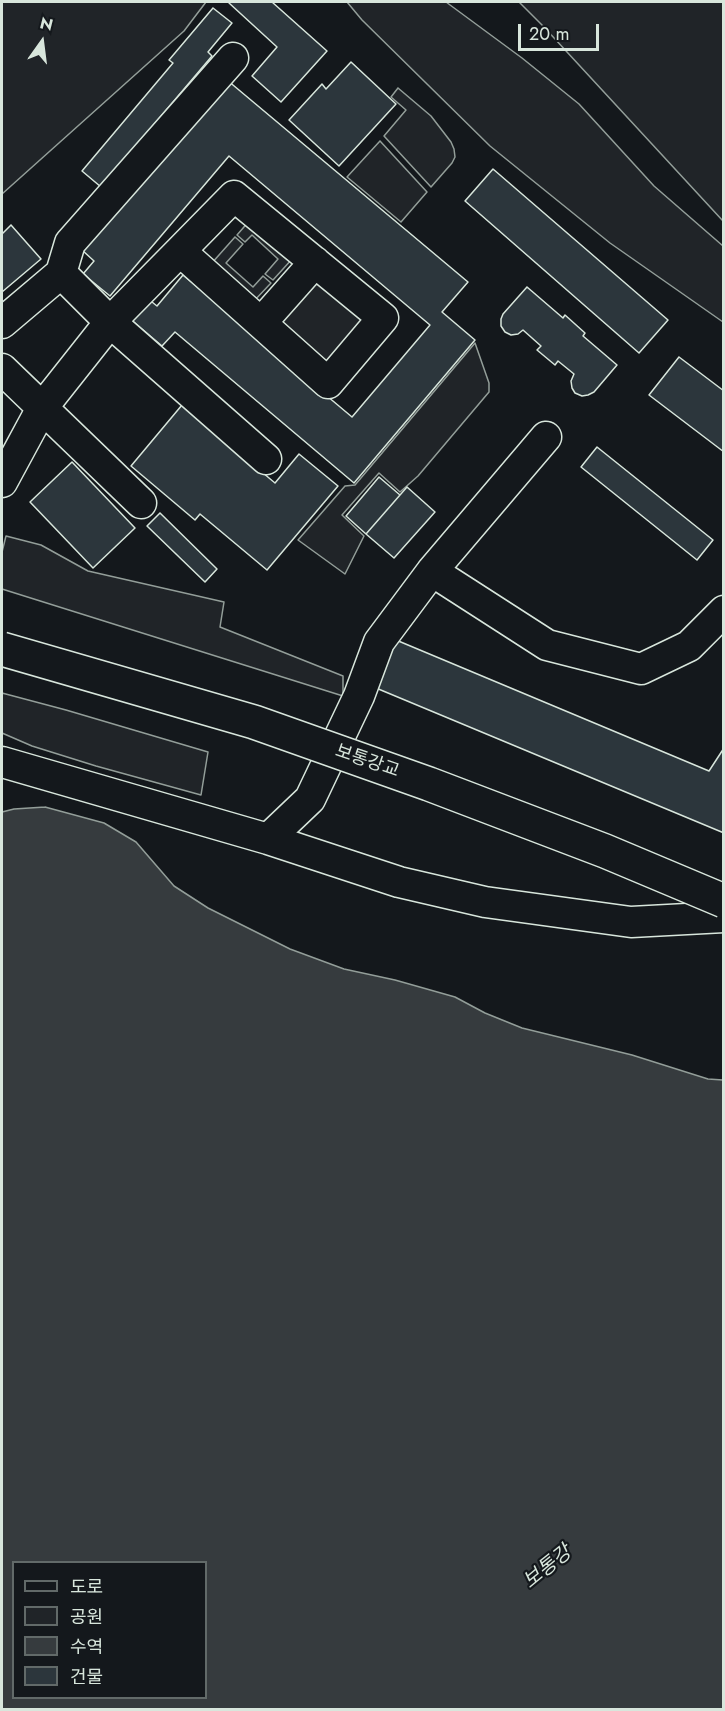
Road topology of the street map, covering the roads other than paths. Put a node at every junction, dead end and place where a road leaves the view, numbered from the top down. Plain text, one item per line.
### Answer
1 (234, 58) dead end
2 (180, 251) junction
3 (315, 262) junction
4 (62, 273) junction
5 (110, 322) junction
6 (2, 323) edge
7 (261, 323) junction
8 (2, 369) edge
9 (42, 408) junction
10 (546, 437) dead end
11 (267, 459) dead end
12 (2, 482) edge
13 (141, 503) dead end
14 (432, 572) junction
15 (723, 611) edge
16 (2, 649) edge
17 (2, 762) edge
18 (268, 839) junction
19 (723, 901) edge
20 (723, 916) edge

1 - 4 street
2 - 3 street
2 - 5 street
2 - 7 street
3 - 7 street
3 - 7 street
4 - 5 street
4 - 6 street
5 - 9 street
5 - 11 street
8 - 9 street
9 - 12 street
9 - 13 street
10 - 14 street
14 - 15 street
14 - 18 street
16 - 19 highway, 보통강교, bridge
17 - 18 street
18 - 20 street

